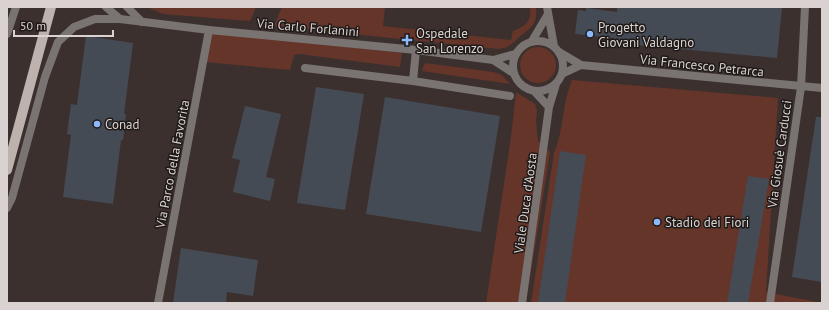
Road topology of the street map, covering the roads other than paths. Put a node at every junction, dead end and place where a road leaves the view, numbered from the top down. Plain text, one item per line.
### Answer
1 (16, 7) edge
2 (51, 7) edge
3 (106, 7) edge
4 (127, 7) edge
5 (805, 7) edge
6 (548, 11) edge
7 (120, 19) junction
8 (142, 22) junction
9 (209, 30) junction
10 (7, 34) edge
11 (532, 41) junction
12 (557, 49) junction
13 (416, 50) junction
14 (515, 54) junction
15 (493, 60) junction
16 (580, 65) junction
17 (305, 68) dead end
18 (513, 73) junction
19 (562, 74) junction
20 (413, 81) junction
21 (556, 84) junction
22 (801, 87) junction
23 (822, 88) edge
24 (534, 91) junction
25 (510, 96) dead end
26 (549, 107) junction
27 (7, 170) edge
28 (7, 208) edge
29 (158, 303) edge
30 (522, 303) edge
31 (770, 303) edge

1 - 10 street
2 - 27 main road
3 - 7 street
4 - 8 street
5 - 22 street, Via Giosuè Carducci
6 - 11 street
6 - 12 street
7 - 8 street, Via Carlo Forlanini
7 - 28 street, Via Carlo Forlanini
8 - 9 street, Via Carlo Forlanini
9 - 13 street, Via Carlo Forlanini
9 - 29 street, Via Parco della Favorita
11 - 12 street
11 - 14 street
12 - 16 street
12 - 19 street
13 - 15 street, Via Carlo Forlanini
13 - 20 street
14 - 15 street
14 - 18 street
15 - 18 street
16 - 19 street
16 - 22 street, Via Francesco Petrarca
17 - 20 street
18 - 24 street
19 - 21 street
20 - 25 street
21 - 24 street
21 - 26 street, Viale Duca d'Aosta
22 - 23 street, Via Francesco Petrarca
22 - 31 street, Via Giosuè Carducci
24 - 26 street
26 - 30 street, Viale Duca d'Aosta

